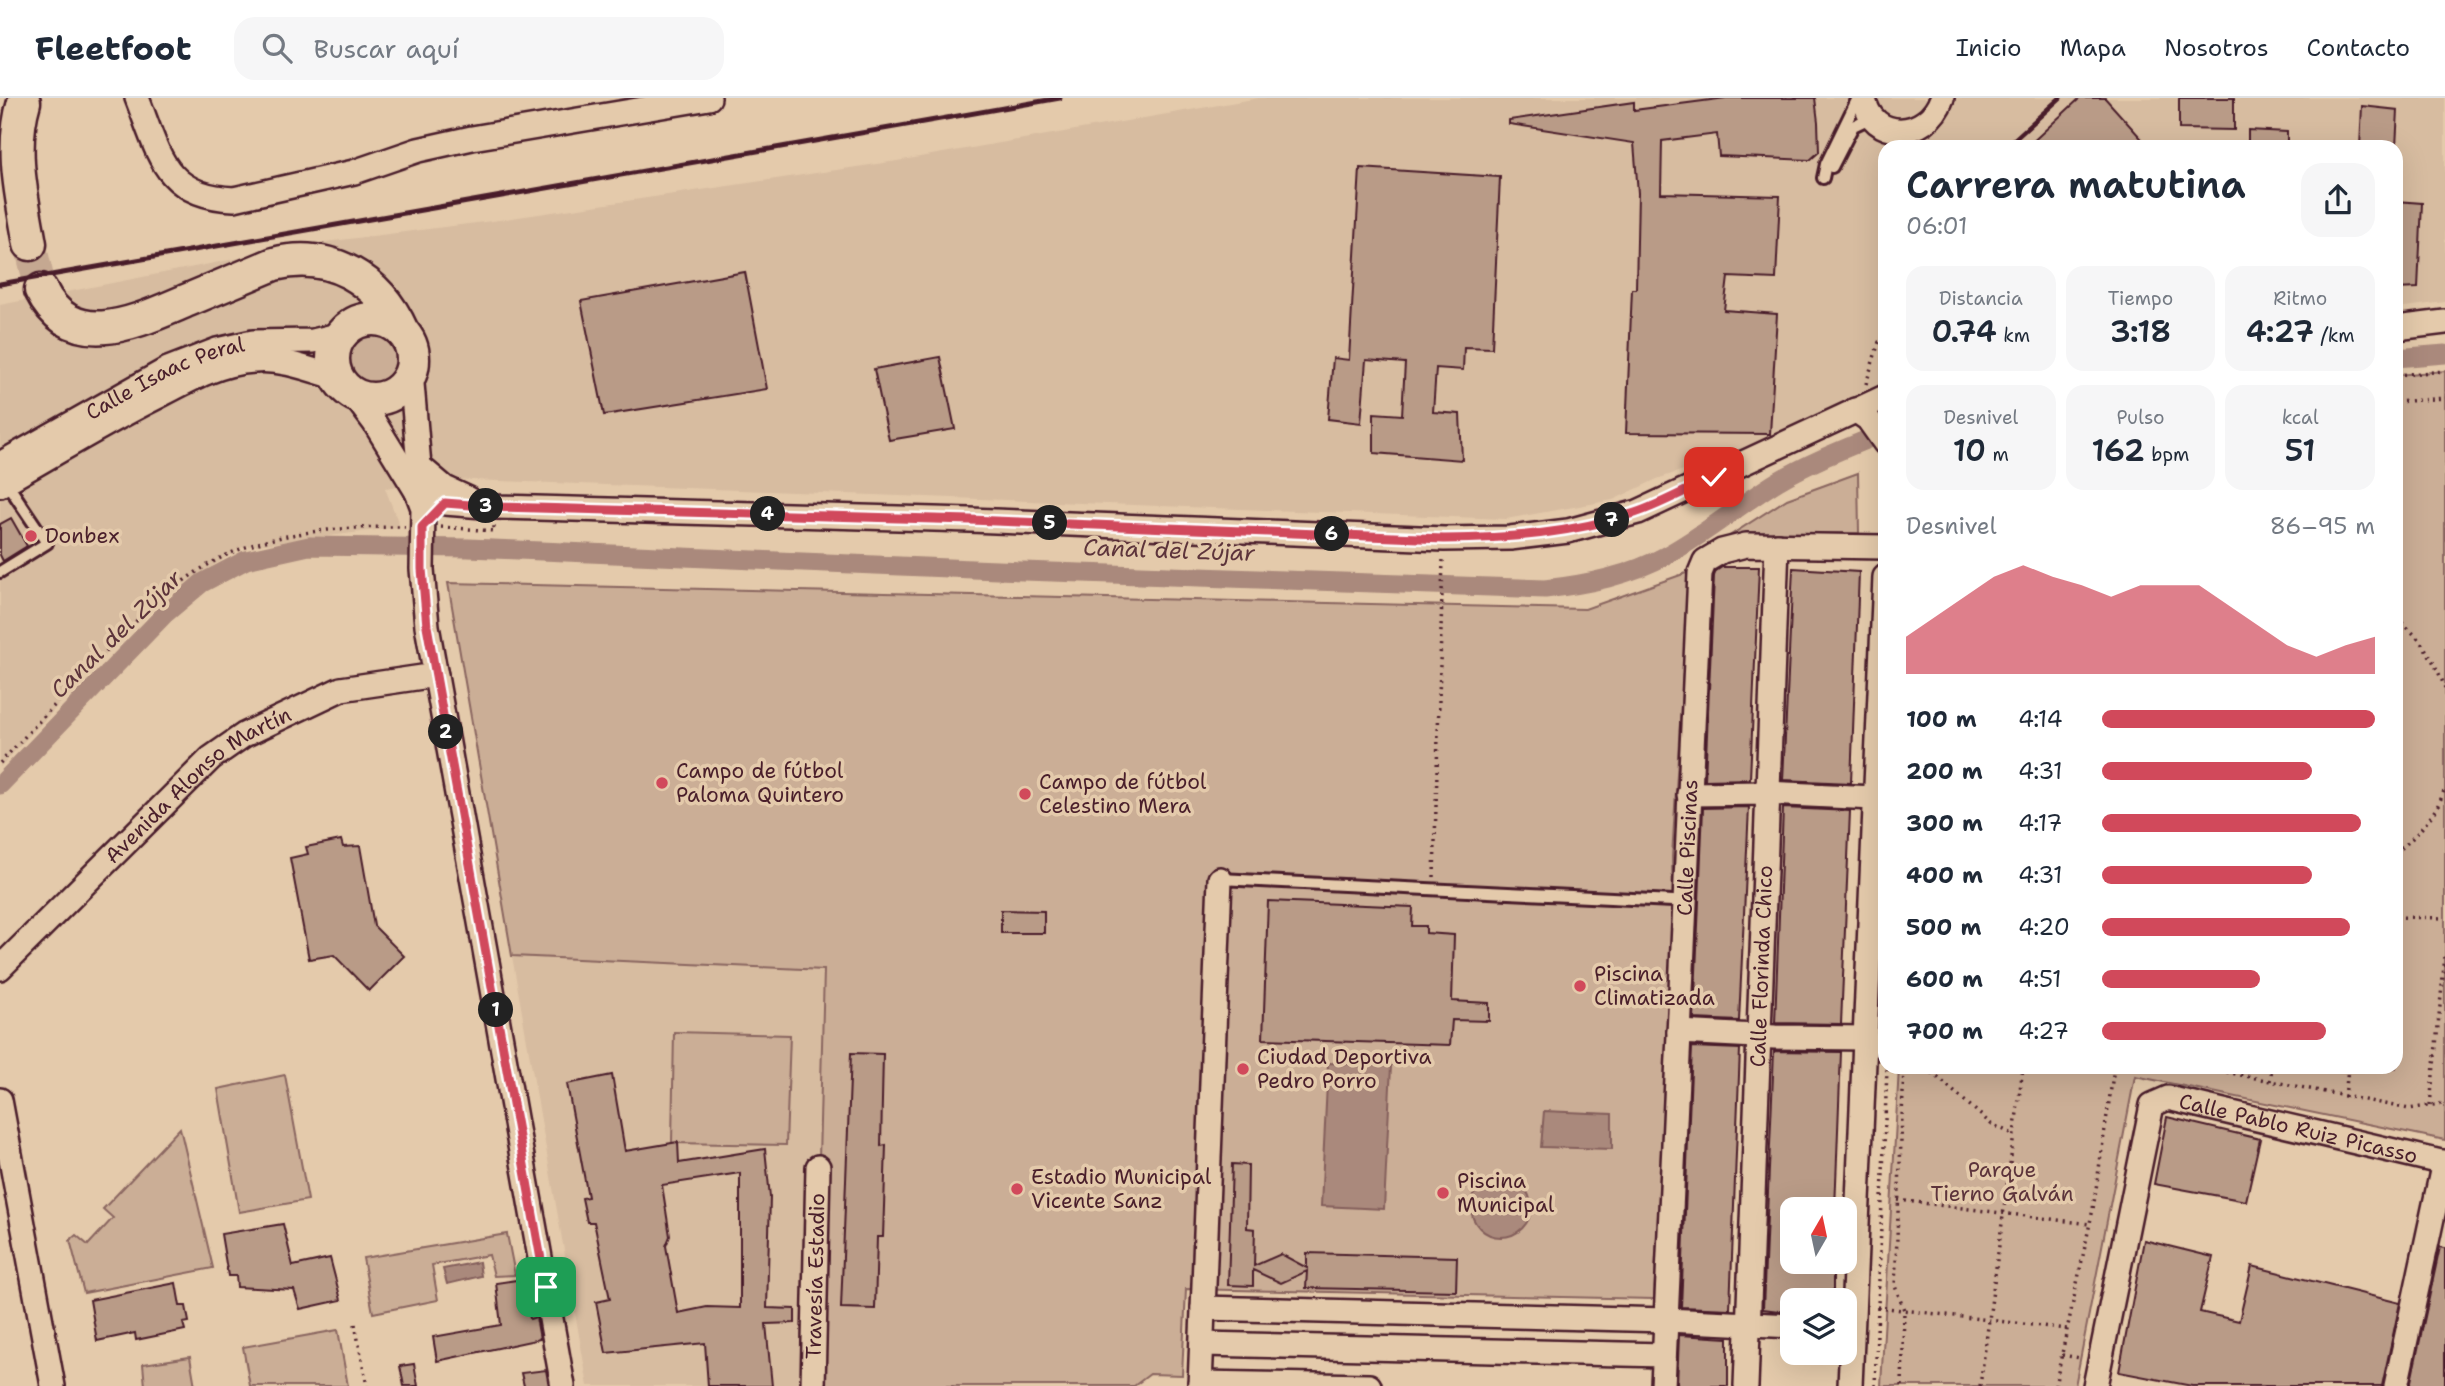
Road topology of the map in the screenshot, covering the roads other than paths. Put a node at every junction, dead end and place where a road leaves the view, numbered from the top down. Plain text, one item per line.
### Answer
1 (137, 98) edge
2 (709, 98) edge
3 (1858, 98) edge
4 (1942, 98) edge
5 (17, 103) edge
6 (1868, 108) edge
7 (0, 125) edge
8 (1898, 139) edge
9 (17, 165) junction
10 (30, 244) tunnel mouth
11 (323, 262) junction
12 (41, 290) tunnel mouth
13 (2445, 322) edge
14 (2403, 327) edge
15 (402, 331) junction
16 (344, 332) junction
17 (411, 372) junction
18 (345, 386) junction
19 (1876, 402) edge
20 (379, 430) junction
21 (419, 466) junction
22 (2, 477) edge
23 (417, 492) junction
24 (445, 503) junction
25 (484, 506) junction
26 (422, 527) junction
27 (1777, 545) junction
28 (1878, 547) edge
29 (0, 572) edge
30 (436, 675) junction
31 (1878, 732) edge
32 (1767, 793) junction
33 (1689, 794) junction
34 (1875, 798) junction
35 (1220, 879) joint
36 (1673, 901) dead end
37 (0, 968) edge
38 (1679, 1032) junction
39 (1759, 1036) junction
40 (1866, 1038) junction
41 (0, 1100) edge
42 (2444, 1163) edge
43 (818, 1167) dead end
44 (1855, 1288) edge
45 (1203, 1308) junction
46 (1666, 1320) junction
47 (1749, 1324) junction
48 (1780, 1325) edge
49 (1202, 1343) junction
50 (1664, 1355) junction
51 (1850, 1365) edge
52 (1200, 1384) edge
53 (53, 1386) edge
54 (563, 1386) edge
55 (813, 1386) edge
56 (1369, 1386) edge
57 (1663, 1386) edge
58 (1746, 1386) edge
59 (1850, 1386) edge
60 (2095, 1386) edge
61 (2396, 1386) edge

1 - 2 street
3 - 6 lane
4 - 8 street
5 - 9 street
6 - 8 street
7 - 9 street
9 - 10 street
11 - 12 street
11 - 15 street
11 - 16 street
13 - 14 street
15 - 16 street
15 - 17 street
16 - 18 street
16 - 22 street, Calle Isaac Peral
17 - 18 street
17 - 21 street
18 - 20 street
18 - 22 street, Calle Isaac Peral
19 - 25 street
20 - 23 street
20 - 26 street
21 - 23 street
21 - 25 street
22 - 29 lane
23 - 24 street
23 - 26 street
24 - 25 street
24 - 26 street
26 - 30 street
27 - 28 street, Calle Piscinas
27 - 32 street, Calle Florinda Chico
27 - 33 street, Calle Piscinas
30 - 37 street, Avenida Alonso Martín
30 - 54 street
31 - 34 street
32 - 33 street
32 - 34 street
32 - 39 street, Calle Florinda Chico
33 - 38 street, Calle Piscinas
34 - 40 street
35 - 36 lane
35 - 45 street
38 - 39 street
38 - 46 street, Calle Piscinas
39 - 40 street
39 - 47 street, Calle Florinda Chico
40 - 44 street
41 - 53 street
42 - 60 street, Calle Pablo Ruiz Picasso
42 - 61 street
43 - 55 street, Travesía Estadio
45 - 46 street
45 - 49 street
46 - 47 street
46 - 50 street, Calle Piscinas
47 - 48 street
47 - 58 street, Calle Florinda Chico
49 - 50 street
49 - 52 street
50 - 57 street, Calle Piscinas
51 - 59 street
52 - 56 street

